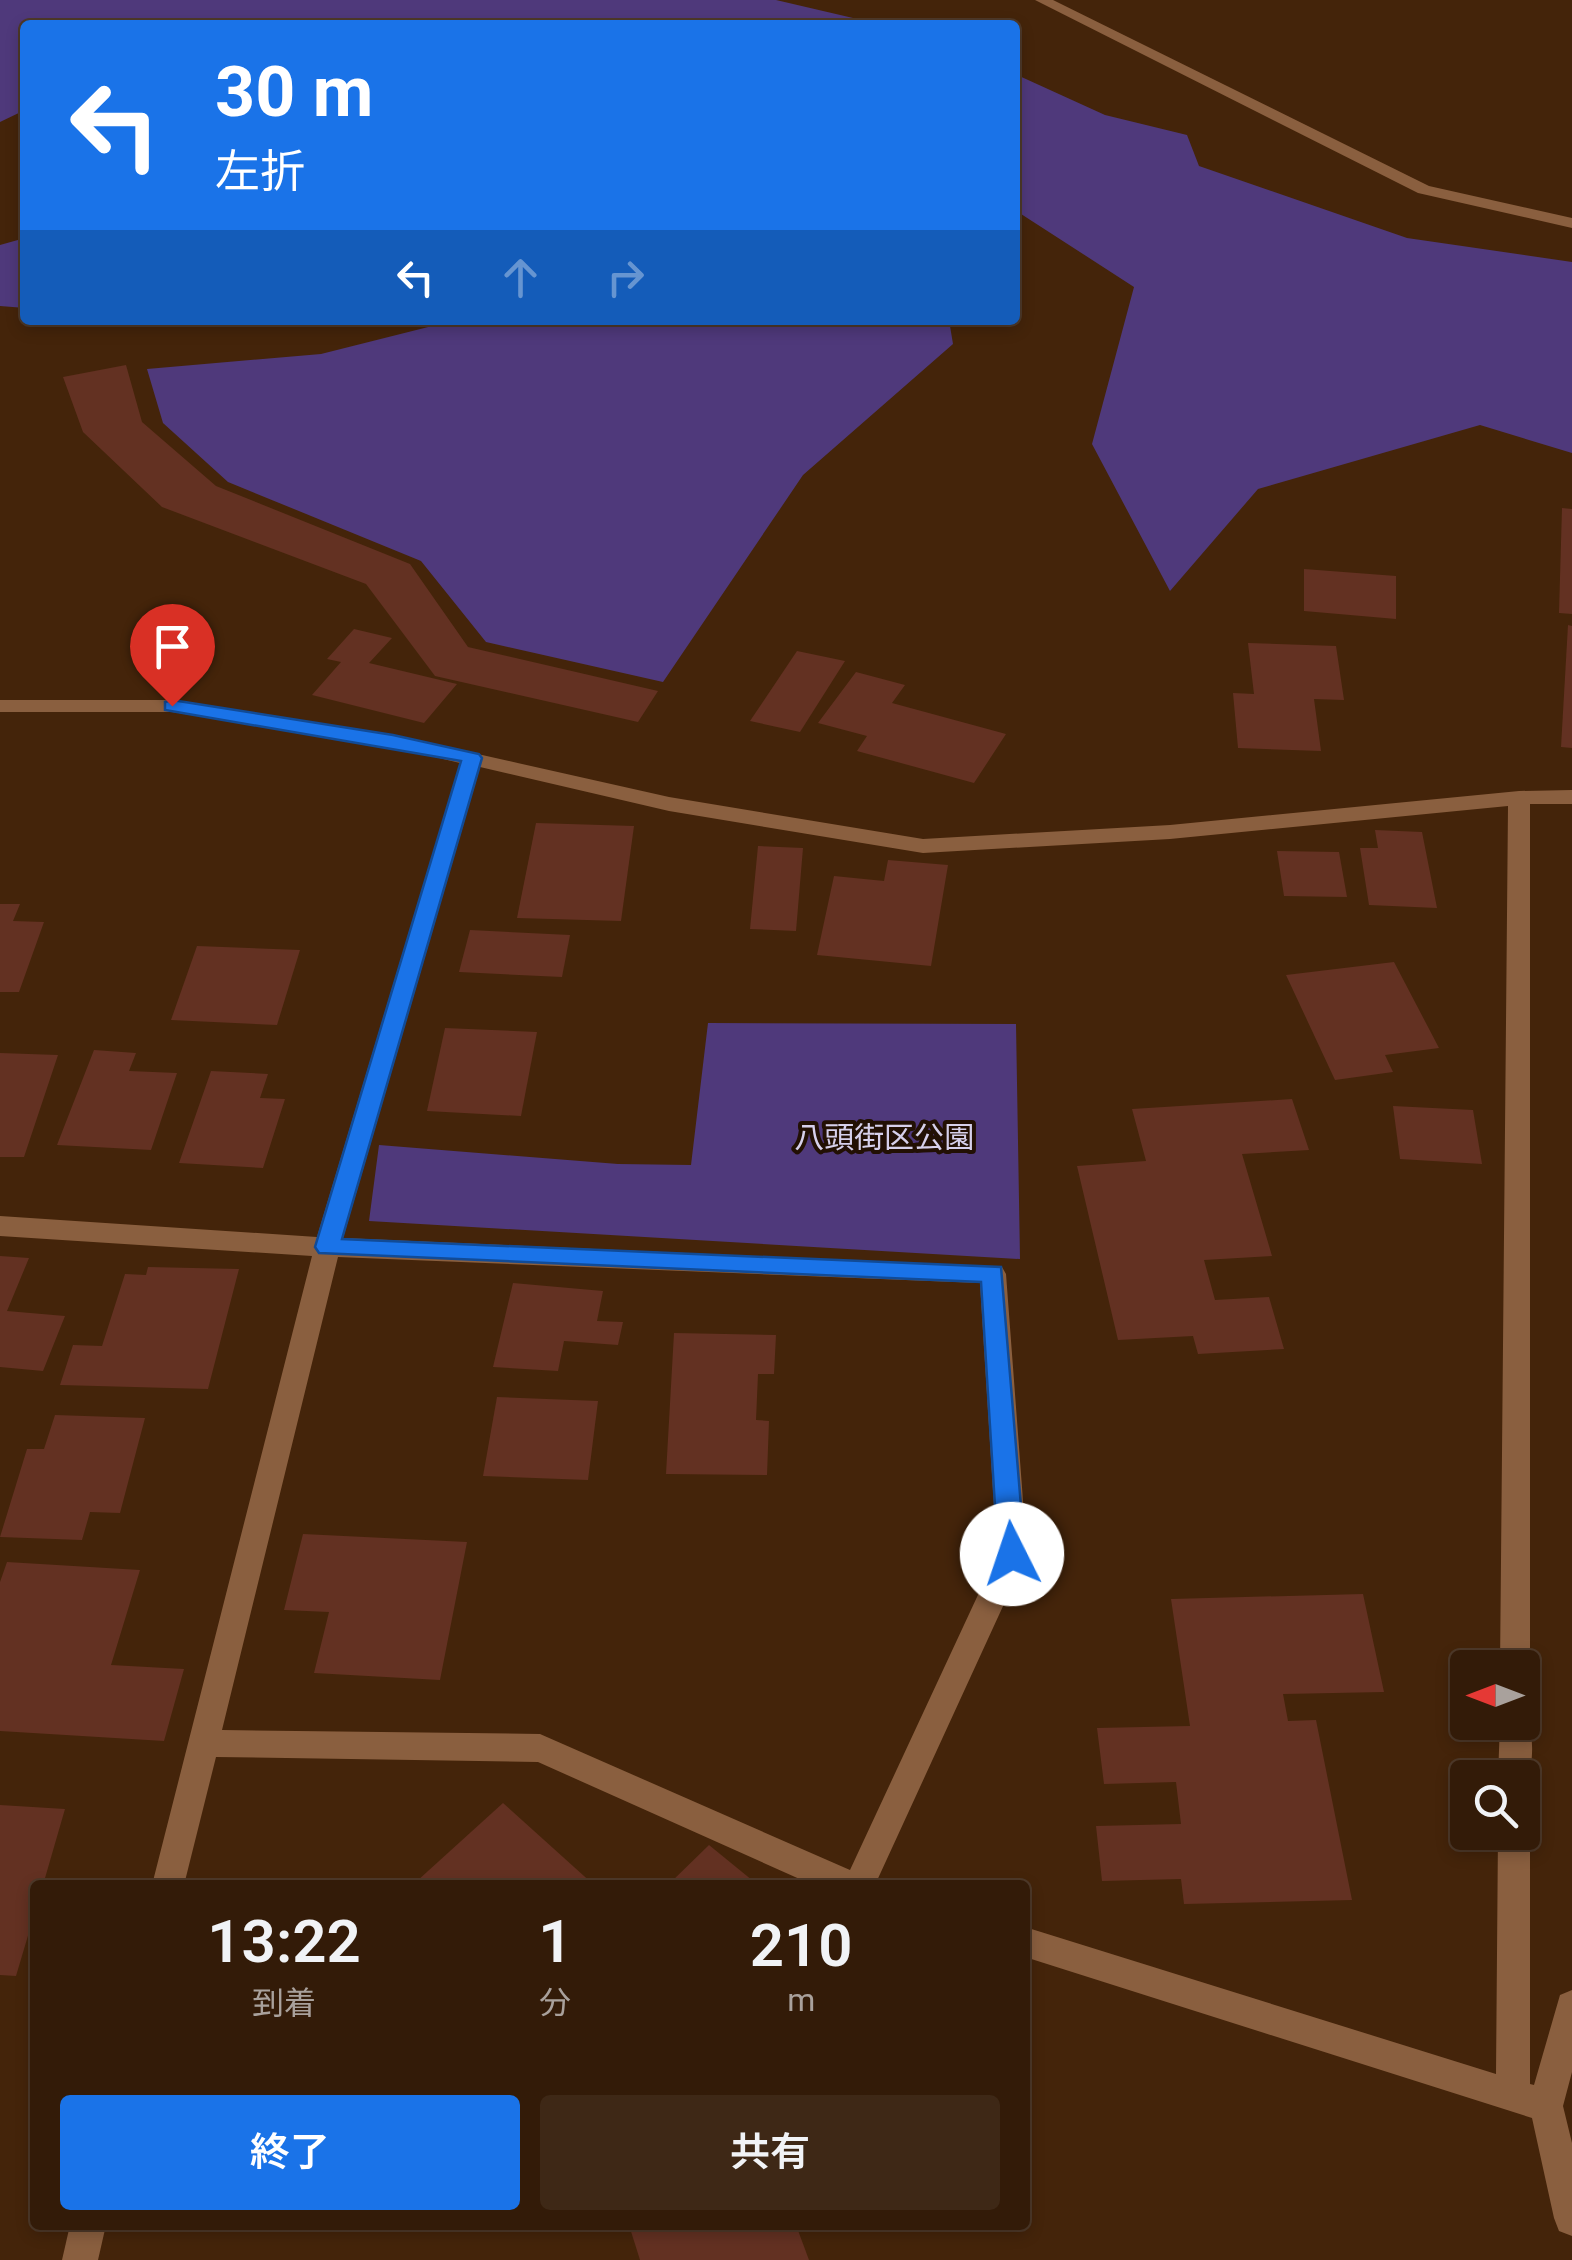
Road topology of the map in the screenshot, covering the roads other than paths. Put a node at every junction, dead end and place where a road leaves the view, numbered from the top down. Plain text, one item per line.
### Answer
1 (1042, 0) edge
2 (1572, 224) edge
3 (0, 706) edge
4 (472, 758) junction
5 (1572, 797) edge
6 (1519, 798) junction
7 (0, 1226) edge
8 (327, 1247) junction
9 (1515, 1650) edge
10 (202, 1743) junction
11 (1514, 1850) edge
12 (169, 1880) edge
13 (837, 1880) edge
14 (861, 1880) edge
15 (1030, 1944) edge
16 (1572, 2006) edge
17 (1513, 2094) junction
18 (1546, 2106) junction
19 (1572, 2218) edge
20 (87, 2230) edge
21 (80, 2260) edge

1 - 2 street
3 - 4 street
4 - 6 street
4 - 8 street
5 - 6 street
6 - 9 street
7 - 8 street
8 - 10 street
8 - 14 street
10 - 12 street
10 - 13 street
11 - 17 street
15 - 17 street
16 - 18 street
17 - 18 street
18 - 19 street
20 - 21 street

